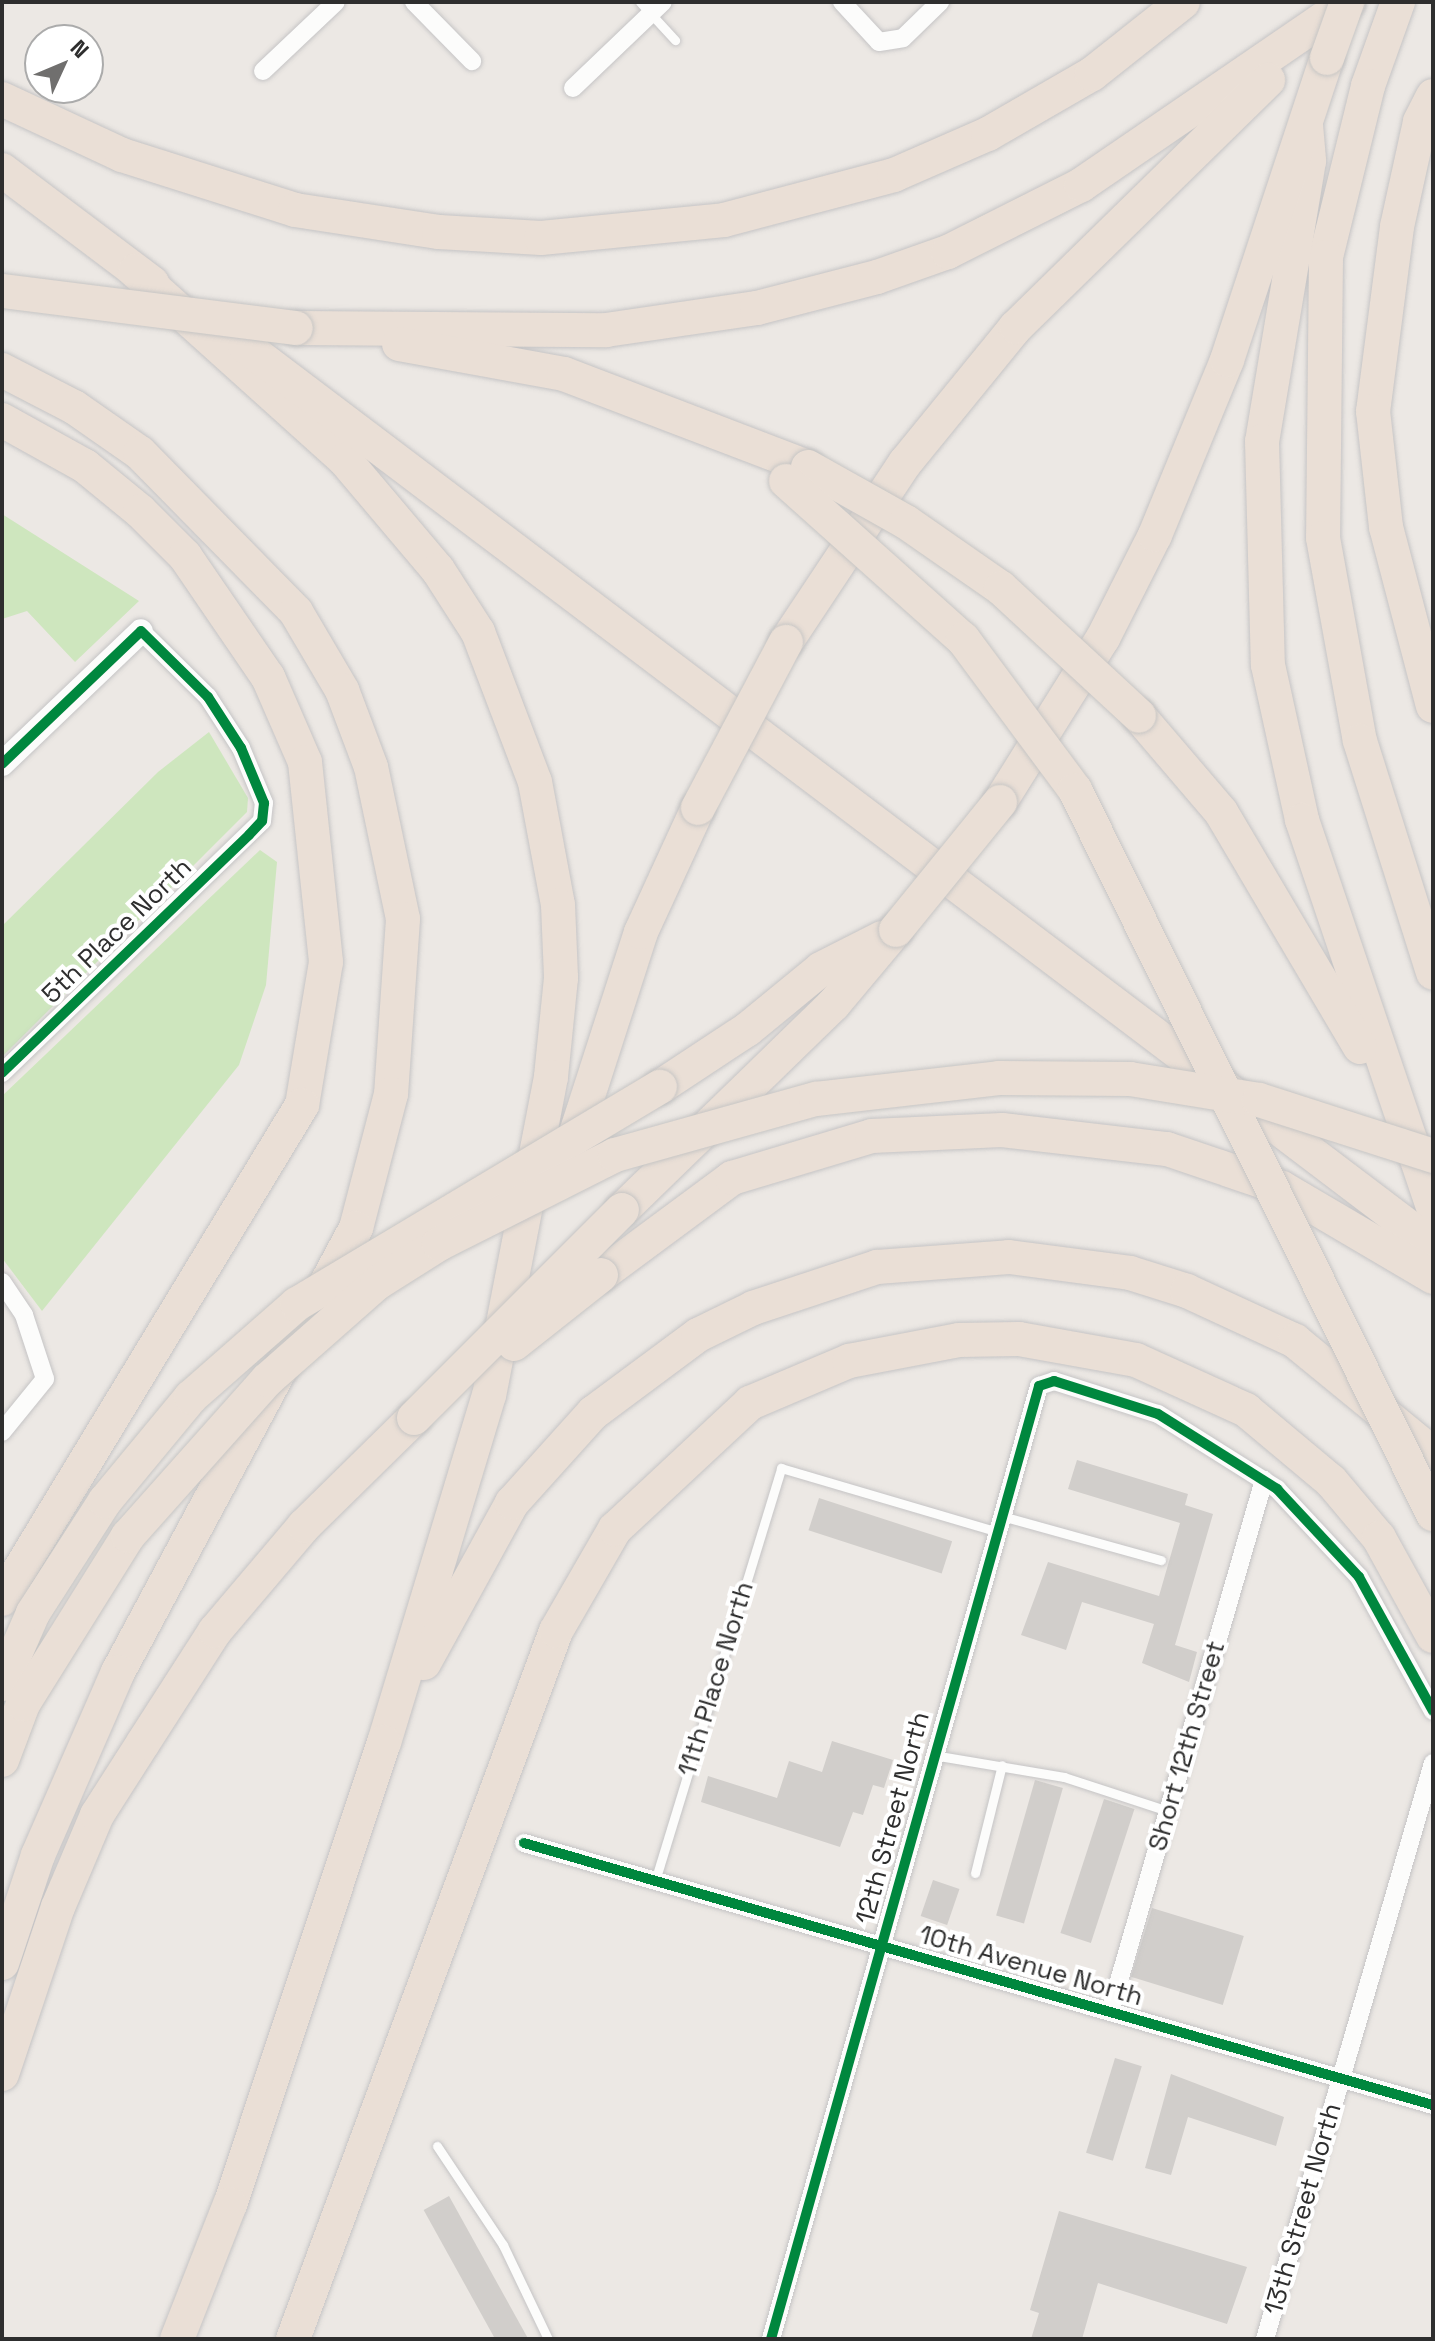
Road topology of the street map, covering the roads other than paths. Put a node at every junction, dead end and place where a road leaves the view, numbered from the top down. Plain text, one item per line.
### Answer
1 (336, 2) edge
2 (414, 2) edge
3 (842, 2) edge
4 (940, 2) edge
5 (1183, 2) edge
6 (1348, 2) edge
7 (1398, 2) edge
8 (652, 6) edge
9 (675, 40) dead end
10 (472, 61) dead end
11 (263, 71) dead end
12 (573, 88) dead end
13 (1433, 96) edge
14 (2, 99) edge
15 (1306, 125) junction
16 (2, 170) edge
17 (135, 271) junction
18 (2, 291) edge
19 (296, 328) junction
20 (2, 370) edge
21 (2, 420) edge
22 (702, 422) junction
23 (141, 631) joint
24 (1433, 706) edge
25 (2, 764) edge
26 (896, 930) junction
27 (1433, 973) edge
28 (2, 1073) edge
29 (1394, 1109) junction
30 (1433, 1156) edge
31 (1433, 1207) edge
32 (1433, 1245) edge
33 (1433, 1277) edge
34 (2, 1282) edge
35 (512, 1300) junction
36 (414, 1418) junction
37 (2, 1432) edge
38 (1433, 1454) edge
39 (1264, 1480) junction
40 (1433, 1514) edge
41 (997, 1523) junction
42 (1161, 1560) dead end
43 (2, 1599) edge
44 (1433, 1636) edge
45 (2, 1684) edge
46 (1433, 1711) edge
47 (384, 1742) junction
48 (933, 1755) junction
49 (2, 1760) edge
50 (1433, 1763) edge
51 (1002, 1765) junction
52 (1168, 1811) junction
53 (524, 1843) dead end
54 (975, 1873) dead end
55 (655, 1881) junction
56 (881, 1946) junction
57 (2, 1963) edge
58 (1110, 2012) junction
59 (4, 2045) edge
60 (1341, 2079) junction
61 (1433, 2105) edge
62 (437, 2146) dead end
63 (177, 2339) edge
64 (293, 2339) edge
65 (548, 2339) edge
66 (771, 2339) edge
67 (1265, 2339) edge

1 - 11 street
2 - 10 street
3 - 4 street
5 - 14 highway
6 - 15 highway, bridge
6 - 19 highway
6 - 35 highway, bridge
7 - 27 highway
8 - 9 lane
8 - 12 street
13 - 24 highway
15 - 26 highway, bridge
15 - 29 highway
16 - 17 highway
17 - 32 highway
17 - 35 highway
18 - 19 highway, bridge
19 - 22 highway
20 - 57 highway
21 - 43 highway
22 - 29 highway, bridge
22 - 40 highway, bridge
23 - 25 street
23 - 28 street, 5th Place North
26 - 36 highway, bridge
26 - 45 highway, bridge
29 - 31 highway
30 - 49 highway, bridge
33 - 36 highway, bridge
34 - 37 street
35 - 47 highway
36 - 59 highway
38 - 47 highway
39 - 41 street, 12th Street North
39 - 46 street
39 - 52 street, Short 12th Street
41 - 42 lane
41 - 48 street, 12th Street North
41 - 55 lane, 11th Place North
44 - 64 highway
47 - 63 highway
48 - 51 lane
48 - 56 street, 12th Street North
50 - 60 street, 13th Street North
51 - 52 lane
51 - 54 lane
52 - 58 street, Short 12th Street
53 - 55 street, 10th Avenue North
55 - 56 street, 10th Avenue North
56 - 58 street, 10th Avenue North
56 - 66 street, 12th Street North
58 - 60 street, 10th Avenue North
60 - 61 street, 10th Avenue North
60 - 67 street, 13th Street North
62 - 65 lane

